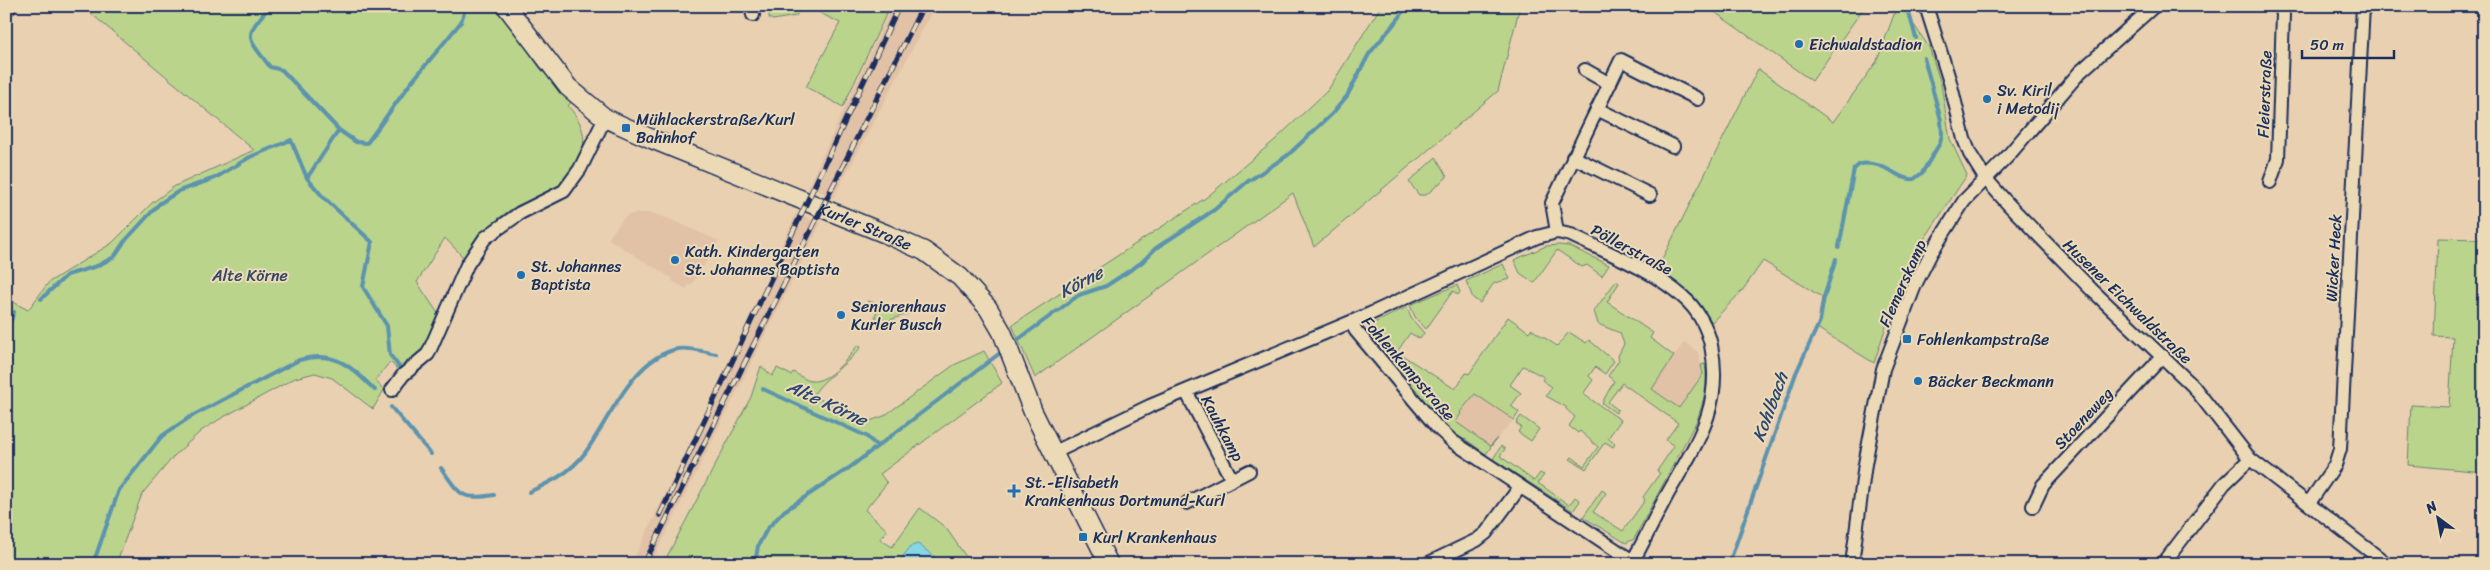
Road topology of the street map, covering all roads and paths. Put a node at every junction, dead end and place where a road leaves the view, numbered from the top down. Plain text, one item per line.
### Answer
1 (506, 6) edge
2 (1926, 6) edge
3 (2154, 6) edge
4 (2281, 6) edge
5 (2363, 6) edge
6 (1585, 70) dead end
7 (1610, 84) junction
8 (1698, 99) dead end
9 (1597, 109) junction
10 (605, 118) junction
11 (1674, 146) dead end
12 (1573, 158) junction
13 (1986, 178) junction
14 (2270, 182) dead end
15 (1650, 195) dead end
16 (1557, 232) junction
17 (1351, 322) junction
18 (2163, 356) junction
19 (392, 390) dead end
20 (1186, 391) junction
21 (1053, 453) junction
22 (2250, 459) junction
23 (1249, 471) dead end
24 (1232, 480) junction
25 (1520, 487) junction
26 (1186, 503) dead end
27 (2309, 503) junction
28 (2033, 506) dead end
29 (1634, 563) edge
30 (1109, 564) edge
31 (1427, 564) edge
32 (1852, 564) edge
33 (2163, 564) edge
34 (2387, 564) edge

1 - 10 main road, Kurler Straße
2 - 13 street, Husener Eichwaldstraße
3 - 13 street, Flemerskamp
4 - 14 street, Fleierstraße
5 - 27 street, Wicker Heck
6 - 7 street
7 - 8 street
7 - 9 street
9 - 11 street
9 - 12 street
10 - 19 street
10 - 21 main road, Kurler Straße
12 - 15 street
12 - 16 street
13 - 18 street, Husener Eichwaldstraße
13 - 32 street, Flemerskamp
16 - 17 street
16 - 29 street, Pöllerstraße
17 - 20 street, Fohlenkampstraße
17 - 25 street, Fohlenkampstraße
18 - 22 street, Husener Eichwaldstraße
18 - 28 street, Stoeneweg
20 - 21 street, Fohlenkampstraße
20 - 24 street, Kauhkamp
21 - 30 main road, Kurler Straße
22 - 27 street, Husener Eichwaldstraße
22 - 33 street
23 - 24 street, Kauhkamp
24 - 26 street, Kauhkamp
25 - 29 street, Fohlenkampstraße
25 - 31 street
27 - 34 street, Husener Eichwaldstraße

